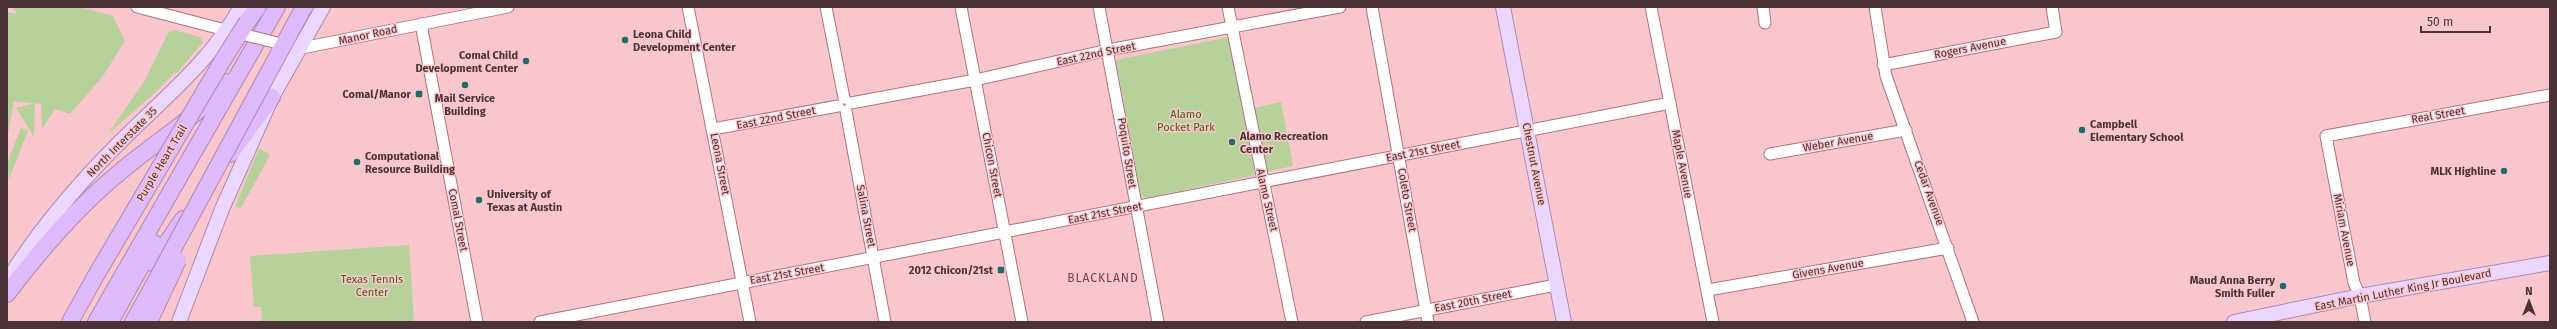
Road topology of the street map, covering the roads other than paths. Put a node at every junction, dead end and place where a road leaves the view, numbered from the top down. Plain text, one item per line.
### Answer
1 (136, 7) edge
2 (241, 7) edge
3 (258, 7) edge
4 (277, 7) edge
5 (288, 7) edge
6 (304, 7) edge
7 (323, 7) edge
8 (508, 7) edge
9 (688, 7) edge
10 (826, 7) edge
11 (961, 7) edge
12 (1099, 7) edge
13 (1228, 7) edge
14 (1340, 7) edge
15 (1372, 7) edge
16 (1503, 7) edge
17 (1651, 7) edge
18 (1763, 7) edge
19 (1875, 7) edge
20 (2052, 7) edge
21 (162, 10) edge
22 (421, 24) junction
23 (1765, 24) dead end
24 (1232, 27) junction
25 (227, 30) junction
26 (302, 48) junction
27 (1108, 50) junction
28 (252, 52) junction
29 (1883, 65) junction
30 (976, 80) junction
31 (264, 95) junction
32 (2550, 95) edge
33 (1670, 103) junction
34 (845, 104) junction
35 (713, 129) junction
36 (1906, 130) junction
37 (1527, 131) junction
38 (2326, 136) joint
39 (1770, 154) dead end
40 (1399, 156) junction
41 (1265, 182) junction
42 (1136, 207) junction
43 (1005, 233) junction
44 (1948, 248) junction
45 (874, 259) junction
46 (2550, 263) edge
47 (7, 281) edge
48 (743, 282) junction
49 (1556, 285) junction
50 (1708, 290) junction
51 (7, 294) edge
52 (2360, 296) junction
53 (151, 303) junction
54 (1426, 311) junction
55 (70, 322) edge
56 (96, 322) edge
57 (111, 322) edge
58 (133, 322) edge
59 (149, 322) edge
60 (179, 322) edge
61 (477, 322) edge
62 (540, 322) edge
63 (750, 322) edge
64 (885, 322) edge
65 (1022, 322) edge
66 (1158, 322) edge
67 (1292, 322) edge
68 (1366, 322) edge
69 (1428, 322) edge
70 (1564, 322) edge
71 (1713, 322) edge
72 (1973, 322) edge
73 (2235, 322) edge
74 (2365, 322) edge

1 - 21 street, Manor Road
2 - 25 main road, North Interstate 35
3 - 55 highway, Purple Heart Trail, bridge
4 - 28 highway, Purple Heart Trail
5 - 57 highway
6 - 31 highway, bridge
7 - 26 main road
8 - 22 street, Manor Road
9 - 35 street, Leona Street
10 - 34 street, Salina Street
11 - 30 street, Chicon Street
12 - 27 street, Poquito Street
13 - 24 street, Alamo Street
14 - 24 street, East 22nd Street
15 - 40 street, Coleto Street
16 - 37 main road, Chestnut Avenue
17 - 33 street, Maple Avenue
18 - 23 street
19 - 29 street, Cedar Avenue
20 - 29 street, Rogers Avenue
21 - 25 street, Manor Road
22 - 26 street, Manor Road
22 - 61 street, Comal Street
24 - 27 street, East 22nd Street
24 - 41 street, Alamo Street
25 - 26 street, Manor Road, bridge
25 - 47 main road, North Interstate 35
26 - 31 main road
27 - 30 street, East 22nd Street
27 - 42 street, Poquito Street
28 - 51 highway
28 - 56 highway, Purple Heart Trail
29 - 36 street, Cedar Avenue
30 - 34 street, East 22nd Street
30 - 43 street, Chicon Street
31 - 53 highway, bridge
31 - 57 highway
31 - 60 main road
32 - 38 street, Real Street
33 - 37 street, East 21st Street
33 - 50 street, Maple Avenue
34 - 35 street, East 22nd Street
34 - 45 street, Salina Street
35 - 48 street, Leona Street
36 - 39 street, Weber Avenue
36 - 44 street, Cedar Avenue
37 - 40 street, East 21st Street
37 - 49 main road, Chestnut Avenue
38 - 52 street, Miriam Avenue
40 - 41 street, East 21st Street
40 - 54 street, Coleto Street
41 - 42 street, East 21st Street
41 - 67 street, Alamo Street
42 - 43 street, East 21st Street
42 - 66 street, Poquito Street
43 - 45 street, East 21st Street
43 - 65 street, Chicon Street
44 - 50 street, Givens Avenue
44 - 72 street, Cedar Avenue
45 - 48 street, East 21st Street
45 - 64 street, Salina Street
46 - 52 main road, East Martin Luther King Jr Boulevard
48 - 62 street, East 21st Street
48 - 63 street, Leona Street
49 - 54 street, East 20th Street
49 - 70 main road, Chestnut Avenue
50 - 71 street, Maple Avenue
52 - 73 main road, East Martin Luther King Jr Boulevard
52 - 74 street, Miriam Avenue
53 - 58 highway
53 - 59 highway
54 - 68 street, East 20th Street
54 - 69 street, Coleto Street

